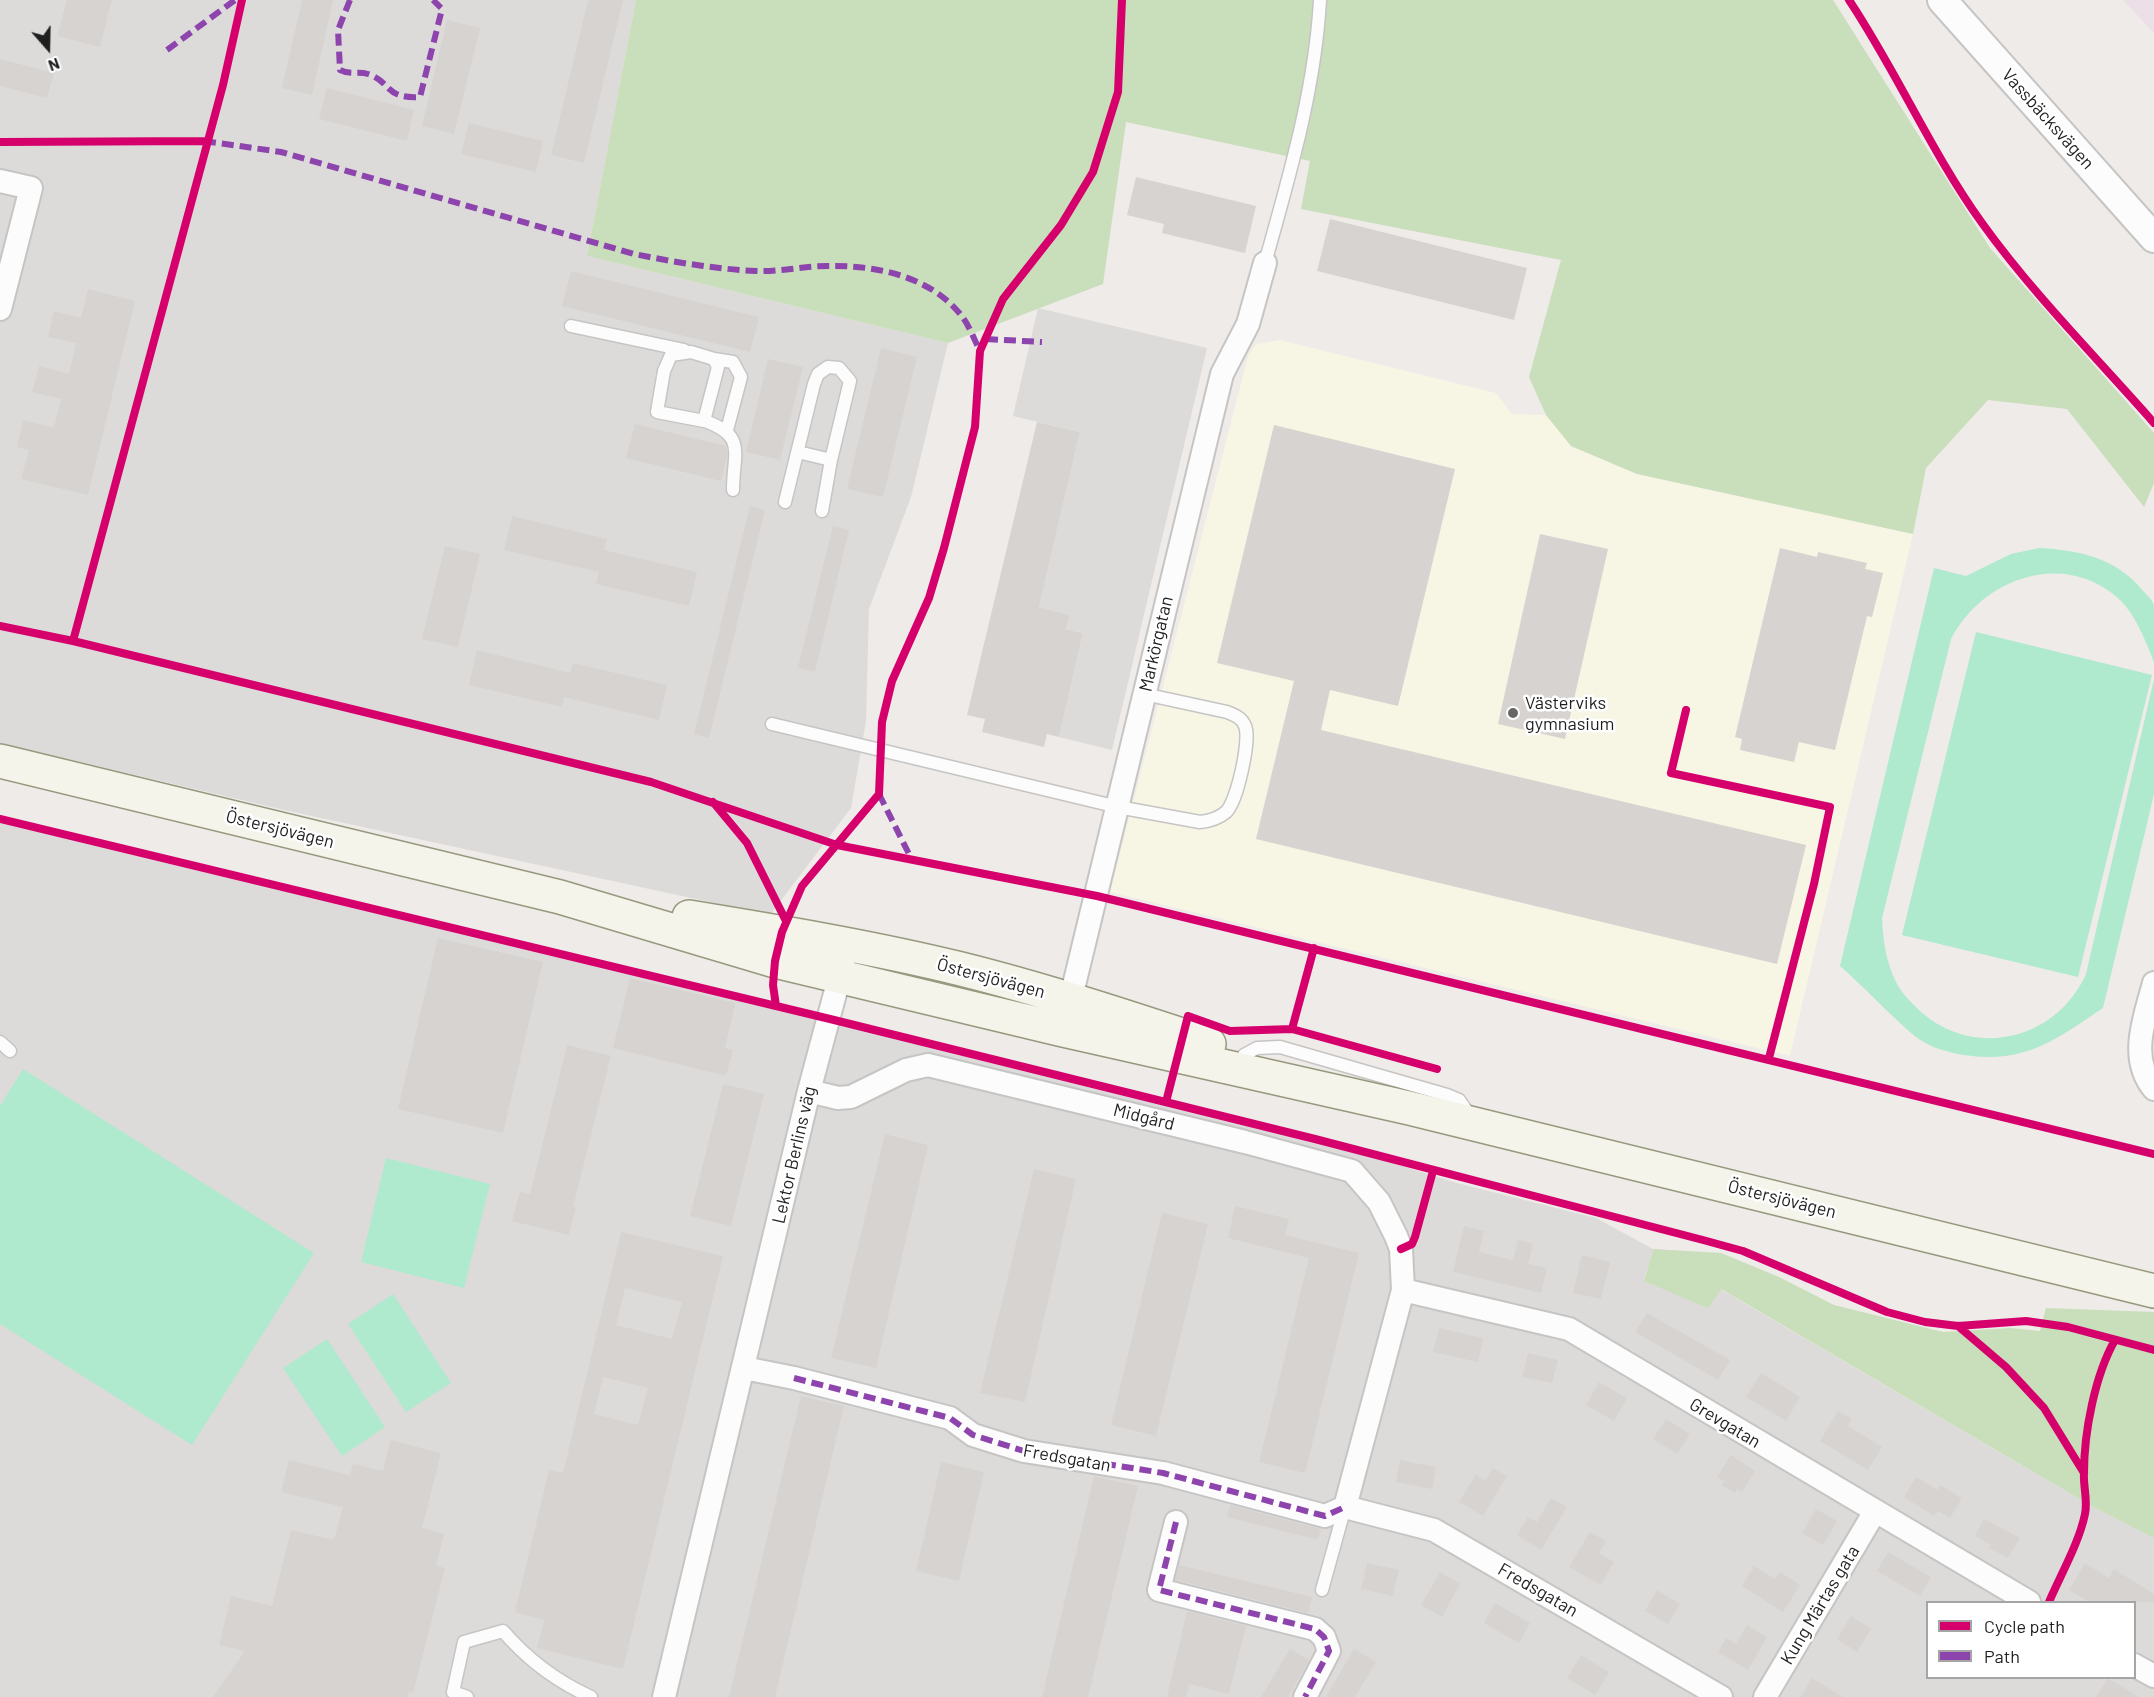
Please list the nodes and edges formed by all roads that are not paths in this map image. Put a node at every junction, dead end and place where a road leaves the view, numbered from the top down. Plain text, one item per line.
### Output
1 (1320, 0) edge
2 (1942, 0) edge
3 (0, 181) edge
4 (2154, 238) edge
5 (1265, 263) joint
6 (0, 309) edge
7 (571, 326) dead end
8 (691, 352) junction
9 (714, 359) junction
10 (704, 421) junction
11 (727, 430) junction
12 (798, 452) junction
13 (831, 459) junction
14 (733, 490) dead end
15 (785, 502) dead end
16 (822, 511) dead end
17 (1144, 694) junction
18 (772, 724) dead end
19 (0, 761) edge
20 (1118, 807) junction
21 (560, 897) junction
22 (848, 944) junction
23 (840, 975) junction
24 (2154, 983) edge
25 (1067, 1014) junction
26 (0, 1042) edge
27 (10, 1051) dead end
28 (1244, 1055) junction
29 (2154, 1089) edge
30 (809, 1091) junction
31 (1409, 1108) junction
32 (1471, 1123) junction
33 (1403, 1290) junction
34 (2154, 1291) edge
35 (744, 1368) junction
36 (1345, 1507) junction
37 (1874, 1513) junction
38 (1176, 1522) dead end
39 (1322, 1590) dead end
40 (2027, 1601) edge
41 (2136, 1666) edge
42 (2154, 1676) edge
43 (468, 1697) edge
44 (591, 1697) edge
45 (664, 1697) edge
46 (1305, 1697) edge
47 (1721, 1697) edge
48 (1765, 1697) edge

1 - 5 lane
2 - 4 street, Vassbäcksvägen
3 - 6 street
5 - 17 street, Markörgatan
7 - 8 lane
8 - 9 lane
8 - 10 lane
9 - 10 lane
9 - 11 lane
10 - 11 lane
11 - 14 lane
12 - 13 lane
12 - 13 lane
12 - 15 lane
13 - 16 lane
17 - 20 street, Markörgatan
17 - 20 lane
18 - 20 lane
19 - 21 main road, Östersjövägen
20 - 25 street, Markörgatan
21 - 22 main road, Östersjövägen
21 - 23 main road, Östersjövägen
22 - 23 street, Lektor Berlins väg
22 - 25 main road, Östersjövägen
23 - 25 main road, Östersjövägen
23 - 30 street, Lektor Berlins väg
24 - 29 street
25 - 28 main road, Östersjövägen
25 - 31 main road, Östersjövägen
26 - 27 lane
28 - 31 main road, Östersjövägen
28 - 32 lane
30 - 33 street, Midgård
30 - 35 street, Lektor Berlins väg
31 - 32 main road, Östersjövägen
32 - 34 main road, Östersjövägen
33 - 36 street
33 - 37 street, Grevgatan
35 - 36 street, Fredsgatan
35 - 45 street, Lektor Berlins väg
36 - 39 lane
36 - 47 street, Fredsgatan
37 - 40 street, Grevgatan
37 - 48 street, Kung Märtas gata
38 - 46 street
41 - 42 street
43 - 44 lane

